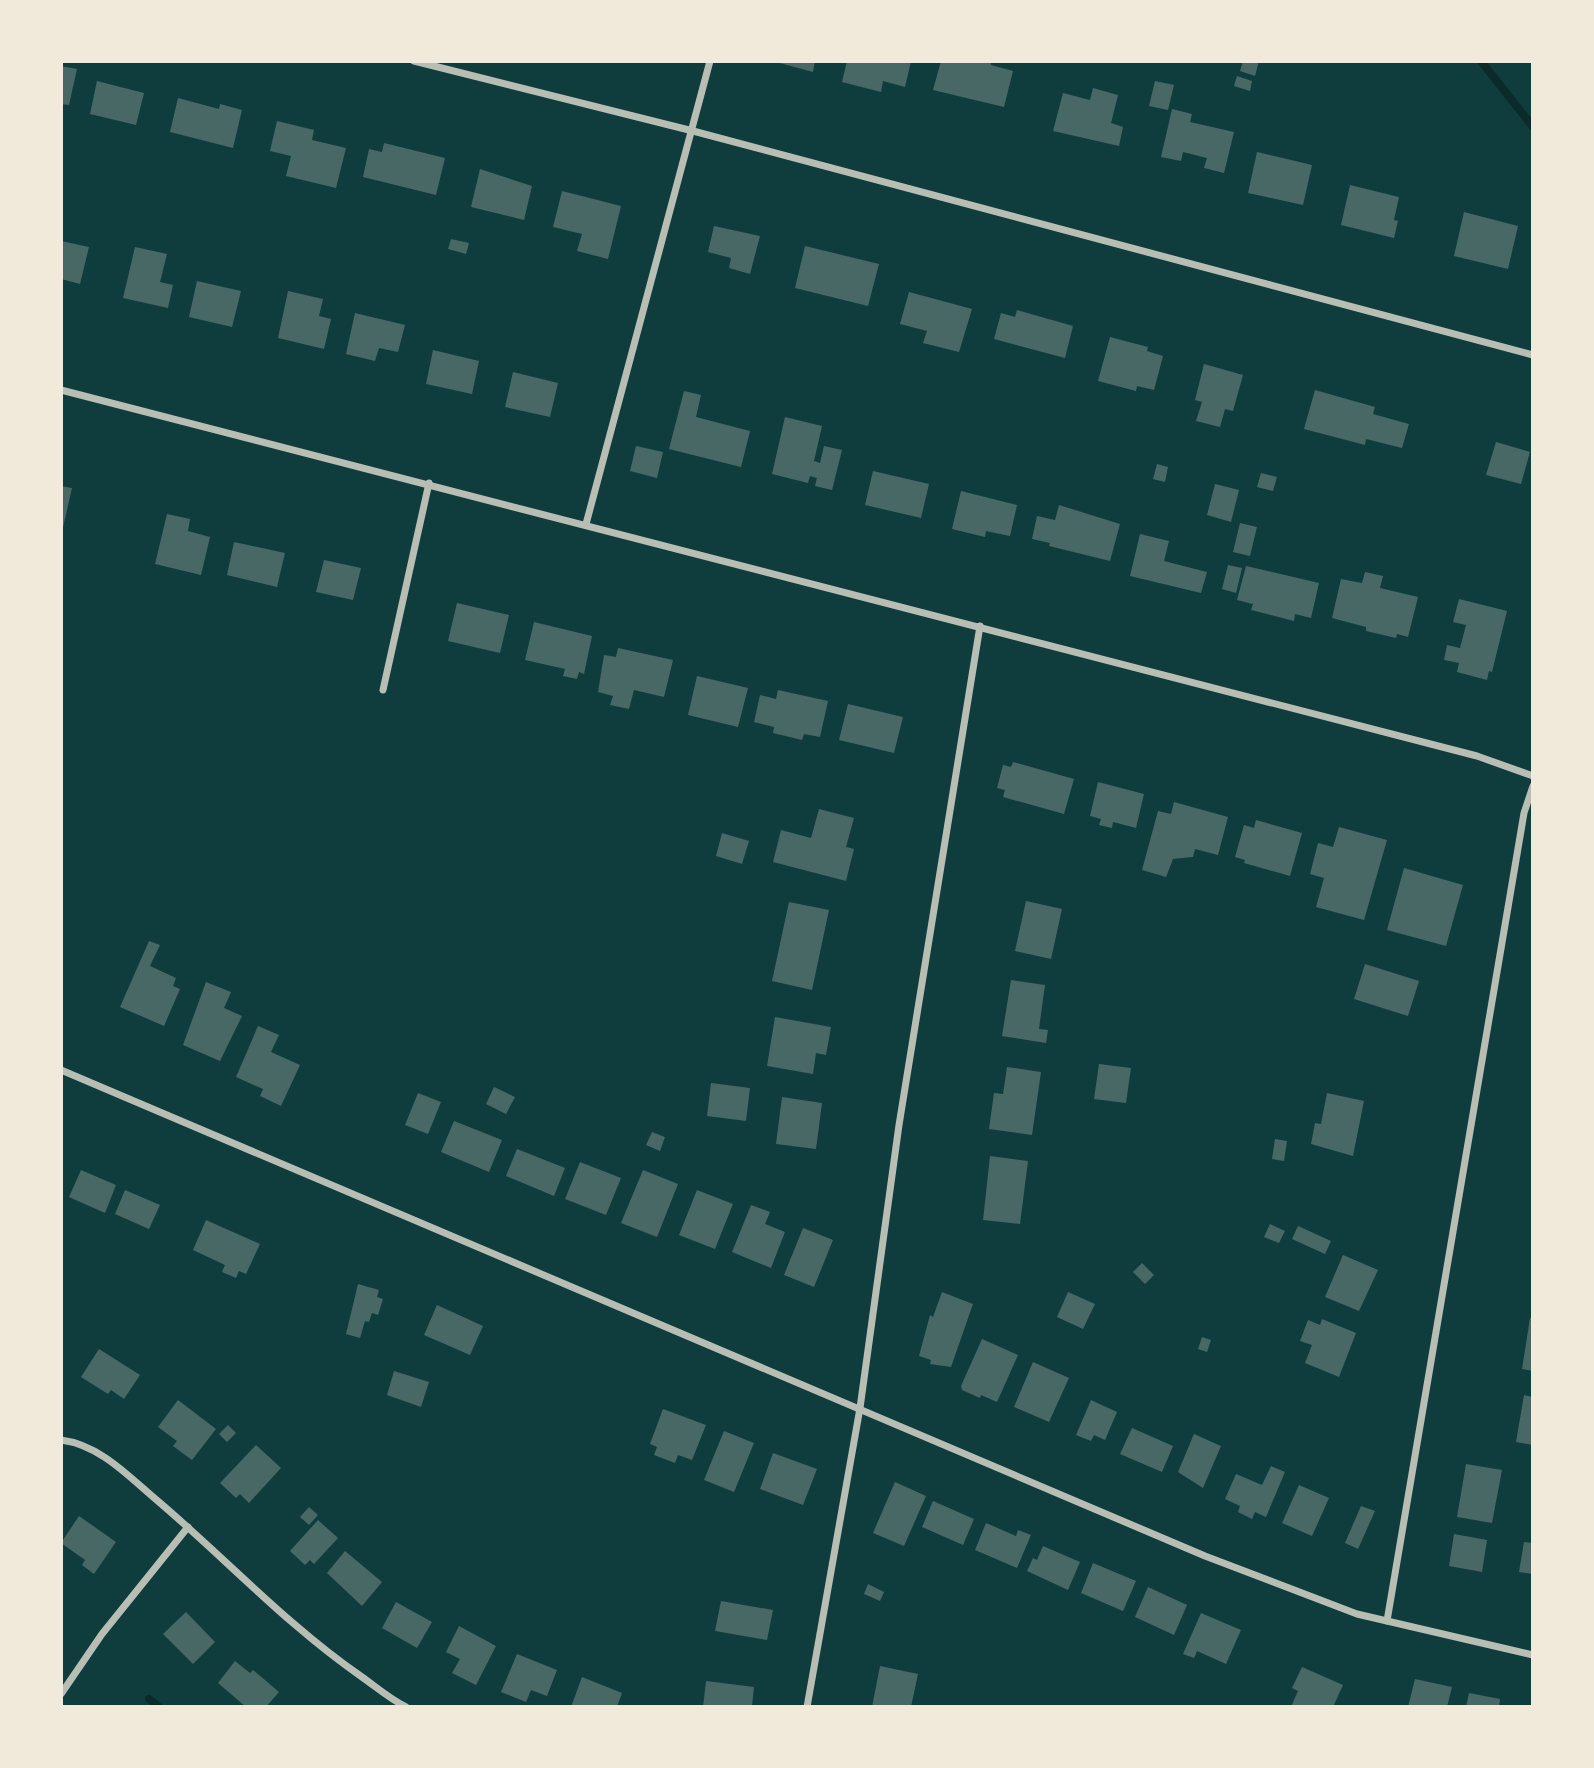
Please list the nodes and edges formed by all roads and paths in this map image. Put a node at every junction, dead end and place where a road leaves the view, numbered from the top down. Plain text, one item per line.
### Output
1 (414, 61) edge
2 (710, 61) edge
3 (693, 131) junction
4 (1533, 355) edge
5 (61, 390) edge
6 (429, 483) junction
7 (586, 524) junction
8 (980, 626) junction
9 (383, 690) dead end
10 (1533, 776) edge
11 (1533, 786) edge
12 (61, 1070) edge
13 (860, 1408) junction
14 (61, 1440) edge
15 (188, 1527) junction
16 (1387, 1621) junction
17 (1533, 1654) edge
18 (61, 1693) edge
19 (406, 1707) edge
20 (807, 1707) edge

1 - 3 street
2 - 3 street
3 - 4 street
3 - 7 street
5 - 6 street
6 - 7 street
6 - 9 street
7 - 8 street
8 - 10 street
8 - 13 street
11 - 16 street
12 - 13 street
13 - 16 street
13 - 20 street
14 - 15 street
15 - 18 street
15 - 19 street
16 - 17 street

